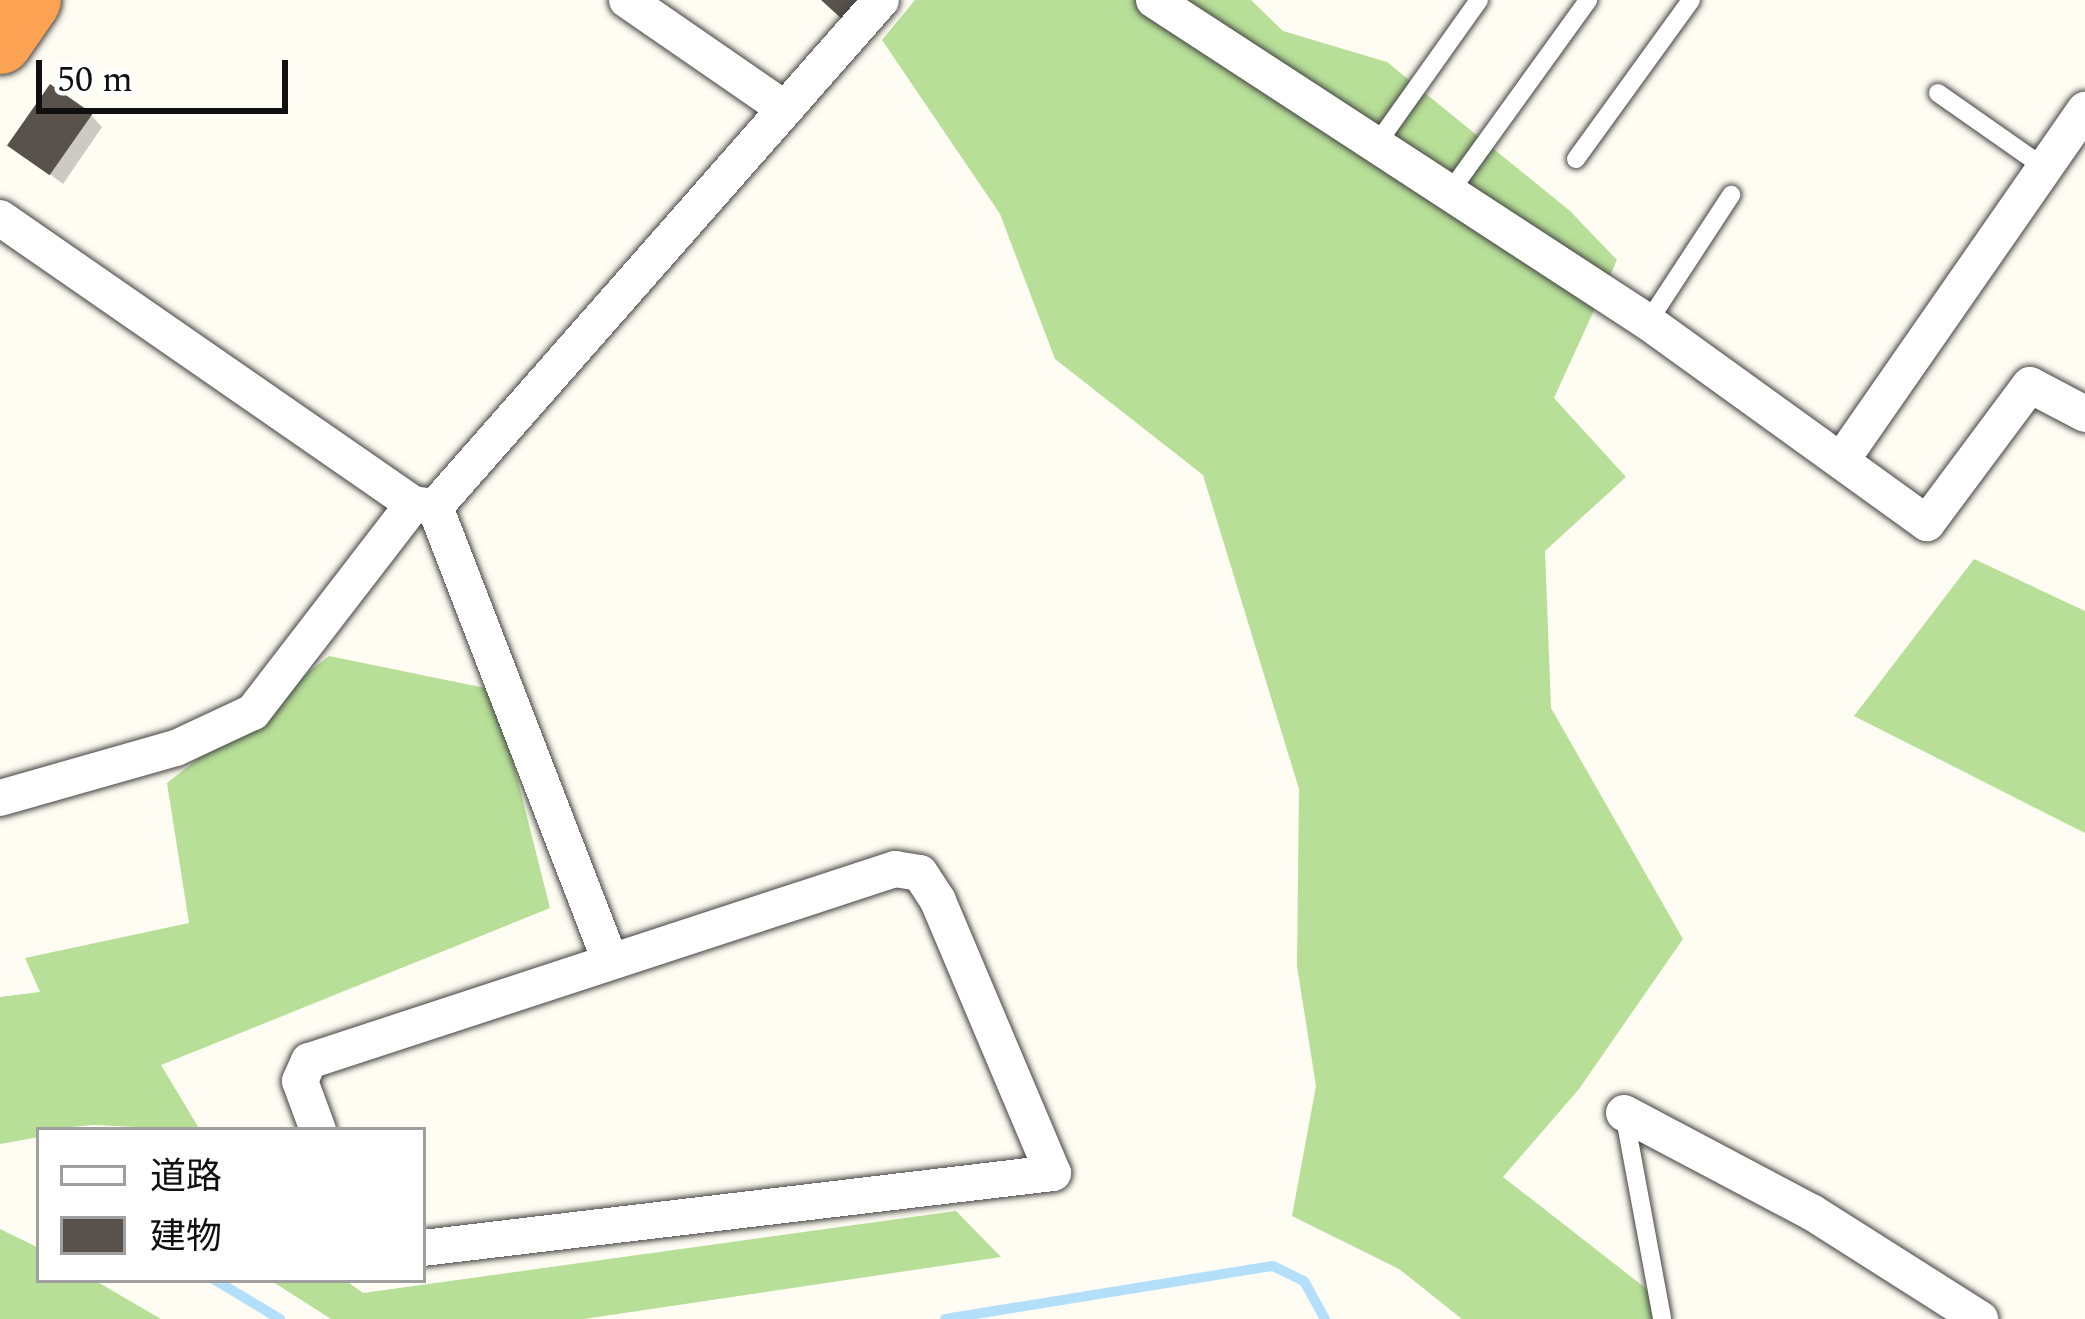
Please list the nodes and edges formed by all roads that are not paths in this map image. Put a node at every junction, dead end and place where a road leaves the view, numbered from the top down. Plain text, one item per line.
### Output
1 (29, 0) edge
2 (627, 0) edge
3 (881, 0) edge
4 (1479, 0) edge
5 (1588, 0) edge
6 (1691, 0) edge
7 (1162, 3) edge
8 (0, 41) edge
9 (1938, 94) dead end
10 (785, 109) junction
11 (2085, 110) edge
12 (1376, 146) junction
13 (1576, 159) dead end
14 (2044, 168) junction
15 (1449, 193) junction
16 (1731, 195) dead end
17 (0, 218) edge
18 (1648, 322) junction
19 (2085, 414) edge
20 (1843, 458) junction
21 (424, 506) junction
22 (0, 798) edge
23 (610, 961) junction
24 (1624, 1113) joint
25 (317, 1127) edge
26 (426, 1248) edge
27 (1661, 1319) edge
28 (1980, 1319) edge

1 - 8 highway
2 - 10 street
3 - 10 street
4 - 12 lane
5 - 15 lane
6 - 13 lane
7 - 12 street
9 - 14 lane
10 - 21 street
11 - 14 street
12 - 15 street
14 - 20 street
15 - 18 street
16 - 18 lane
17 - 21 street
18 - 20 street
19 - 20 street
21 - 22 street
21 - 23 street
23 - 25 street
23 - 26 street
24 - 27 lane
24 - 28 street

